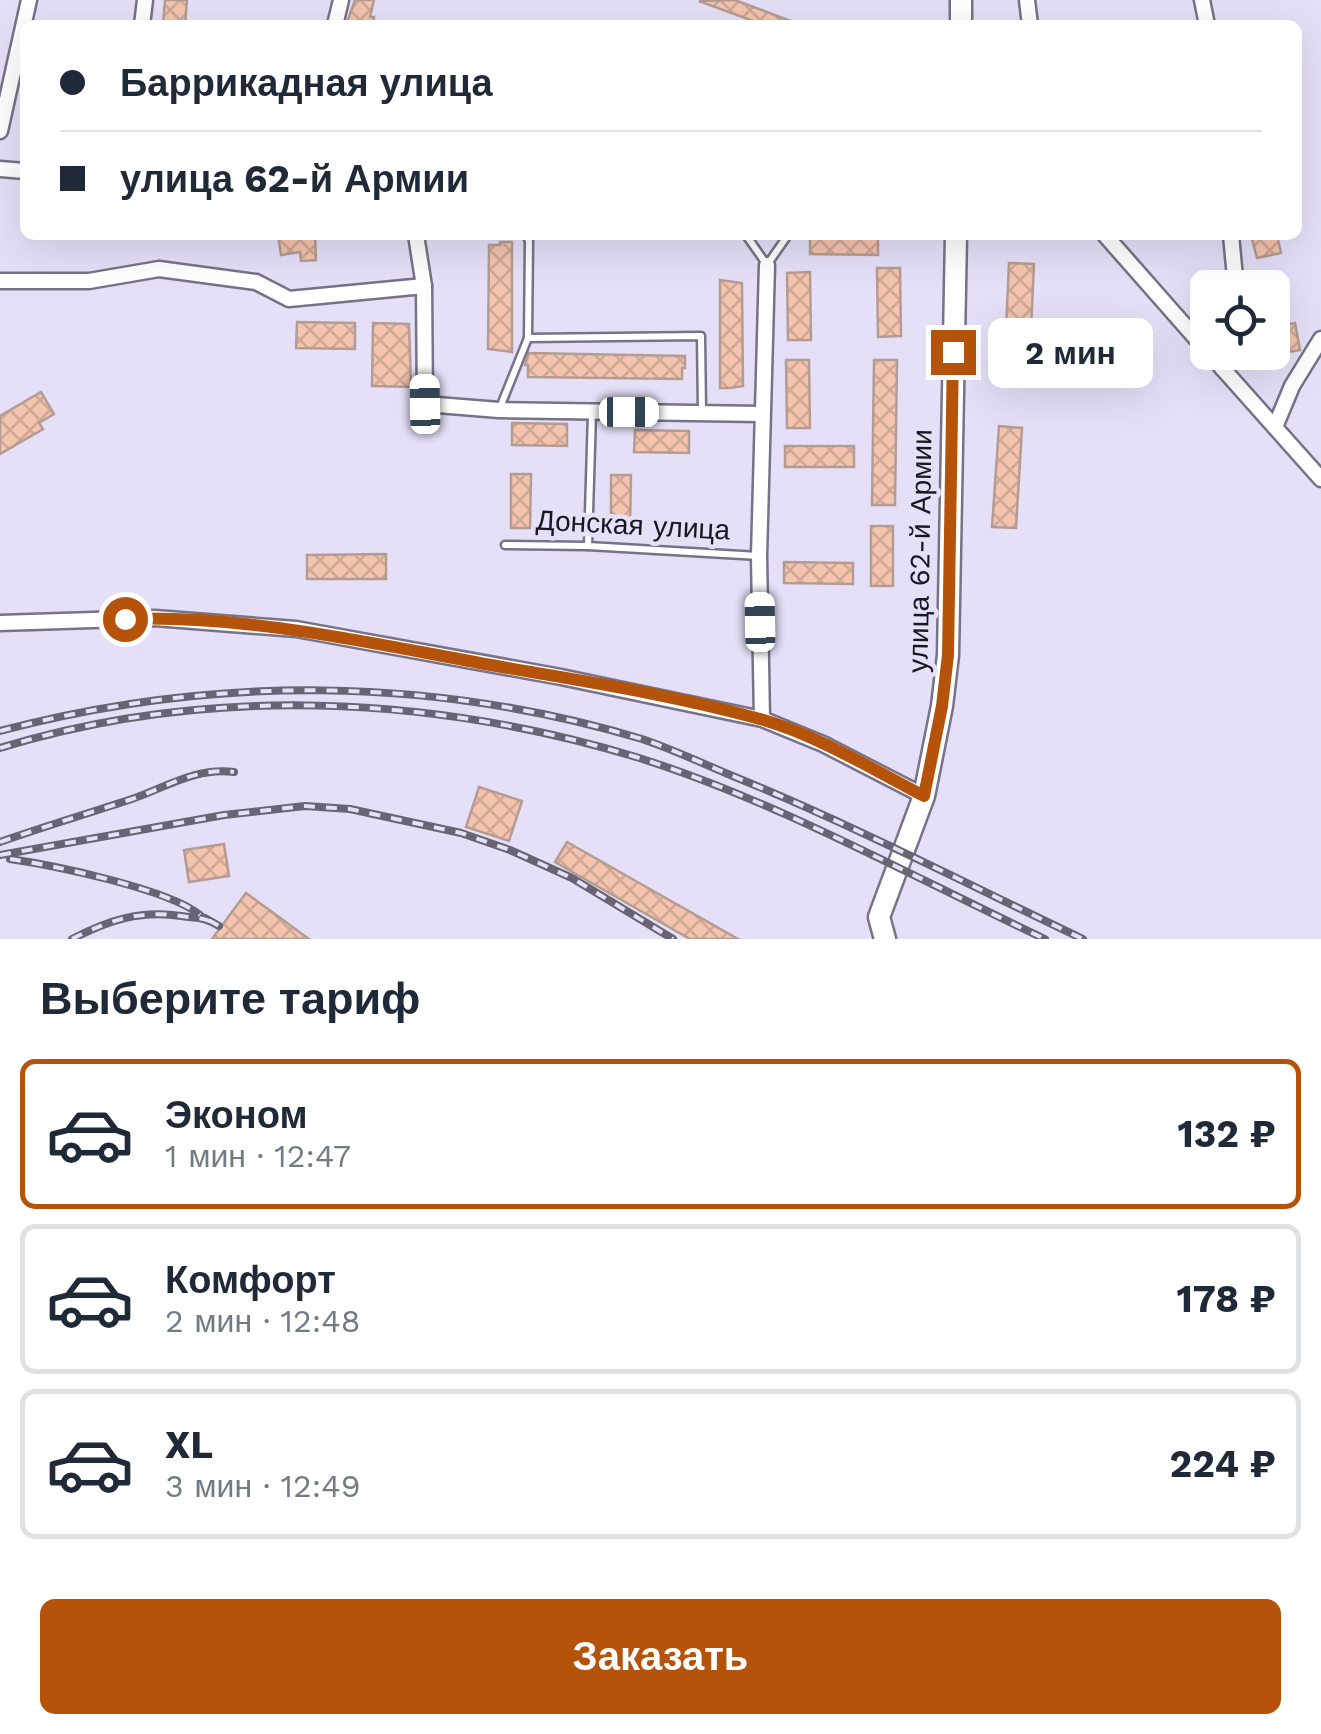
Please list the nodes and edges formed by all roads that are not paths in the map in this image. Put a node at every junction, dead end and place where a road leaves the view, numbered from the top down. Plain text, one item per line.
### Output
1 (20, 37) edge
2 (0, 131) edge
3 (417, 240) edge
4 (530, 240) edge
5 (750, 240) edge
6 (784, 240) edge
7 (956, 240) edge
8 (1108, 240) edge
9 (1231, 240) edge
10 (767, 265) junction
11 (1234, 270) edge
12 (0, 281) edge
13 (424, 286) junction
14 (1190, 332) edge
15 (528, 338) junction
16 (1321, 340) edge
17 (1222, 370) edge
18 (498, 410) junction
19 (592, 412) junction
20 (702, 412) junction
21 (762, 414) junction
22 (1275, 427) junction
23 (1321, 480) edge
24 (505, 545) dead end
25 (588, 546) junction
26 (759, 556) junction
27 (0, 622) edge
28 (762, 719) junction
29 (924, 796) junction
30 (885, 939) edge

1 - 2 street
3 - 13 street
4 - 15 lane
5 - 10 lane
6 - 10 lane
7 - 29 street, улица 62-й Армии
8 - 14 street
9 - 11 street
10 - 21 street
12 - 13 street
13 - 18 street
15 - 18 lane
15 - 20 lane
16 - 22 street
17 - 22 street
18 - 19 street
19 - 20 street
19 - 25 lane
20 - 21 street
21 - 26 street
22 - 23 street
24 - 25 lane, Донская улица
25 - 26 lane, Донская улица
26 - 28 street
27 - 28 street
28 - 29 street
29 - 30 street, улица 62-й Армии

